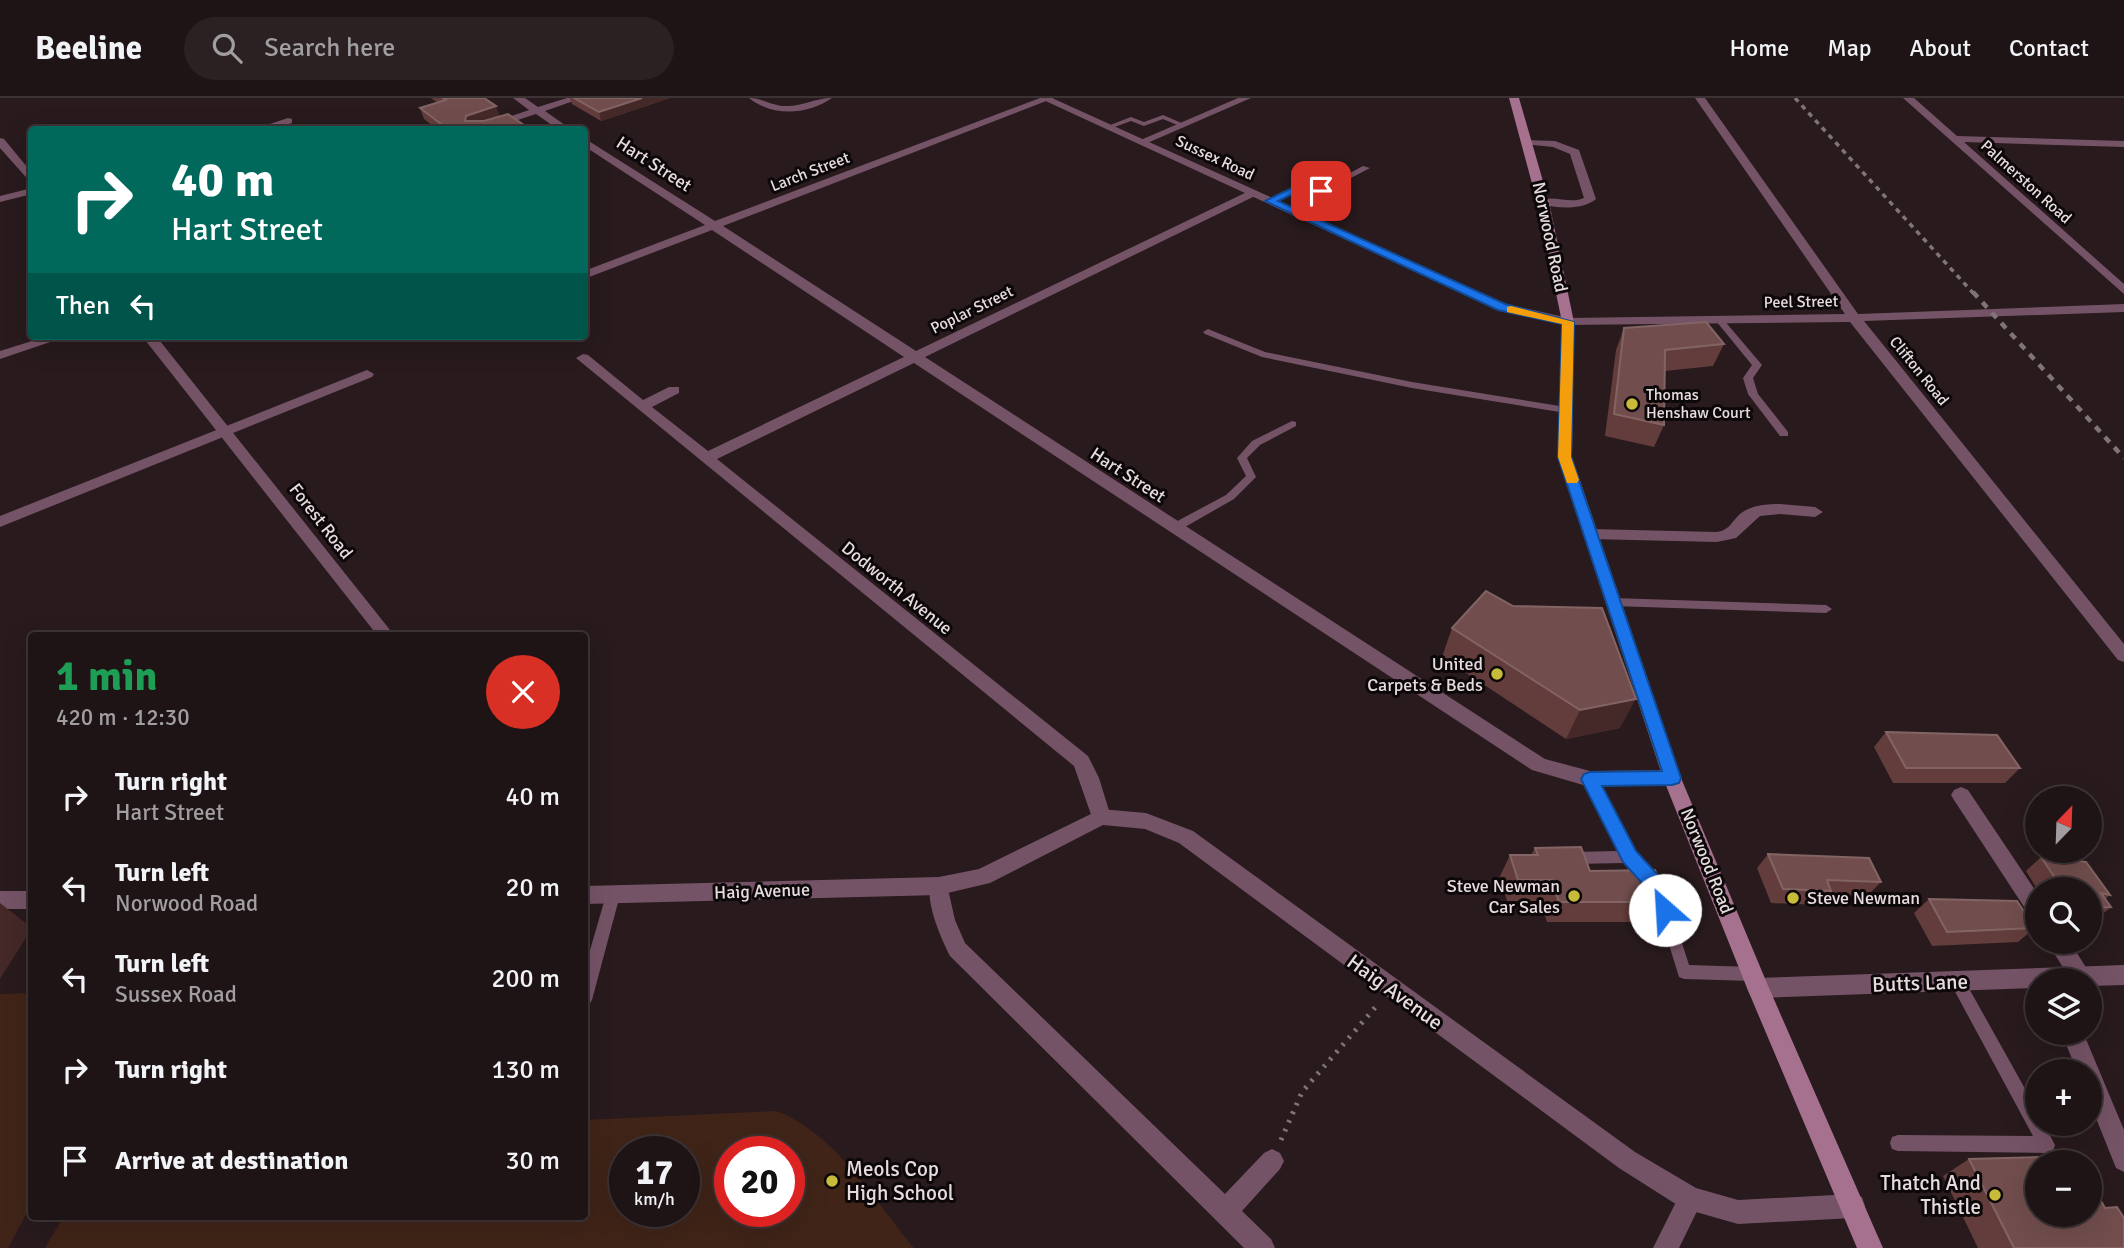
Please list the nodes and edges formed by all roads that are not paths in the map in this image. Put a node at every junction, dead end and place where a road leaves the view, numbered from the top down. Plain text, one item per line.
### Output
1 (518, 98) edge
2 (578, 98) edge
3 (754, 98) edge
4 (827, 98) edge
5 (1047, 98) edge
6 (1245, 98) edge
7 (1514, 98) edge
8 (1700, 98) edge
9 (1908, 98) edge
10 (537, 110) junction
11 (288, 121) dead end
12 (1181, 125) junction
13 (271, 126) edge
14 (488, 126) edge
15 (560, 126) edge
16 (1109, 127) junction
17 (1954, 139) junction
18 (0, 141) edge
19 (1141, 142) junction
20 (1528, 142) junction
21 (588, 144) edge
22 (2124, 144) edge
23 (1366, 168) dead end
24 (28, 176) edge
25 (1321, 191) junction
26 (28, 192) edge
27 (1253, 193) junction
28 (0, 199) edge
29 (1270, 201) junction
30 (1543, 202) junction
31 (1303, 216) junction
32 (713, 225) junction
33 (588, 273) edge
34 (2124, 290) edge
35 (2109, 309) junction
36 (2124, 309) edge
37 (1854, 318) junction
38 (1720, 321) junction
39 (2124, 321) edge
40 (1568, 322) junction
41 (1208, 332) dead end
42 (48, 340) edge
43 (152, 340) edge
44 (0, 355) edge
45 (916, 357) junction
46 (583, 358) dead end
47 (367, 374) dead end
48 (674, 390) dead end
49 (644, 405) junction
50 (1566, 410) junction
51 (1292, 424) dead end
52 (226, 430) junction
53 (1784, 434) dead end
54 (706, 458) junction
55 (1815, 512) dead end
56 (0, 522) edge
57 (1174, 528) junction
58 (1590, 534) junction
59 (1613, 602) junction
60 (1826, 609) dead end
61 (384, 632) edge
62 (2124, 656) edge
63 (1672, 778) junction
64 (1590, 779) junction
65 (1961, 795) dead end
66 (1101, 817) junction
67 (1629, 857) junction
68 (1550, 859) edge
69 (939, 886) junction
70 (2025, 892) edge
71 (588, 895) edge
72 (613, 895) junction
73 (0, 900) edge
74 (28, 900) edge
75 (2124, 975) edge
76 (2102, 976) edge
77 (2025, 980) edge
78 (1755, 981) junction
79 (1957, 981) junction
80 (588, 986) edge
81 (2102, 1105) edge
82 (1898, 1143) dead end
83 (2124, 1160) edge
84 (1272, 1161) road end
85 (1691, 1199) junction
86 (1853, 1206) junction
87 (1225, 1212) junction
88 (1262, 1248) edge
89 (1666, 1248) edge
90 (1870, 1248) edge

1 - 10 street
2 - 10 street
3 - 4 street
5 - 16 street, Sussex Road
5 - 32 street, Larch Street
6 - 12 street
7 - 20 main road, Norwood Road
8 - 37 street, Clifton Road
9 - 17 street, Palmerston Road
10 - 14 street
10 - 15 street
11 - 13 street
12 - 16 lane
12 - 19 street
16 - 19 street, Sussex Road
17 - 22 street
17 - 34 street, Palmerston Road
18 - 24 street
19 - 27 street, Sussex Road
20 - 30 main road, Norwood Road
20 - 30 street
21 - 32 street, Hart Street
23 - 25 lane
25 - 29 lane
25 - 31 lane
26 - 28 street
27 - 29 street, Sussex Road
27 - 45 street, Poplar Street
29 - 31 street, Sussex Road
30 - 40 main road, Norwood Road
31 - 40 street, Sussex Road
32 - 33 street, Larch Street
32 - 45 street, Hart Street
35 - 36 street, Peel Street
35 - 37 street, Peel Street
35 - 39 street
37 - 38 street, Peel Street
37 - 62 street, Clifton Road
38 - 40 street, Peel Street
38 - 53 lane
40 - 50 main road, Norwood Road
41 - 50 lane
42 - 44 street
43 - 52 street, Forest Road
45 - 54 street, Poplar Street
45 - 57 street, Hart Street
46 - 49 street, Dodworth Avenue
47 - 52 street
48 - 49 street
49 - 54 street, Dodworth Avenue
50 - 58 main road, Norwood Road
51 - 57 lane
52 - 56 street
52 - 61 street, Forest Road
54 - 66 street, Dodworth Avenue
55 - 58 street
57 - 64 street, Hart Street
58 - 59 main road, Norwood Road
59 - 60 lane
59 - 63 main road, Norwood Road
63 - 64 street, Hart Street
63 - 78 main road, Norwood Road
64 - 67 lane
65 - 70 street
66 - 69 street, Haig Avenue
66 - 85 street, Haig Avenue
67 - 68 lane
67 - 78 lane
69 - 72 street, Haig Avenue
69 - 87 street
71 - 72 street, Haig Avenue
72 - 80 lane
73 - 74 street
75 - 76 street, Butts Lane
77 - 79 street, Butts Lane
78 - 79 street, Butts Lane
78 - 86 main road, Norwood Road
79 - 82 lane
81 - 83 street
84 - 87 street
85 - 86 street, Haig Avenue
85 - 89 street
86 - 90 main road, Norwood Road
87 - 88 street

